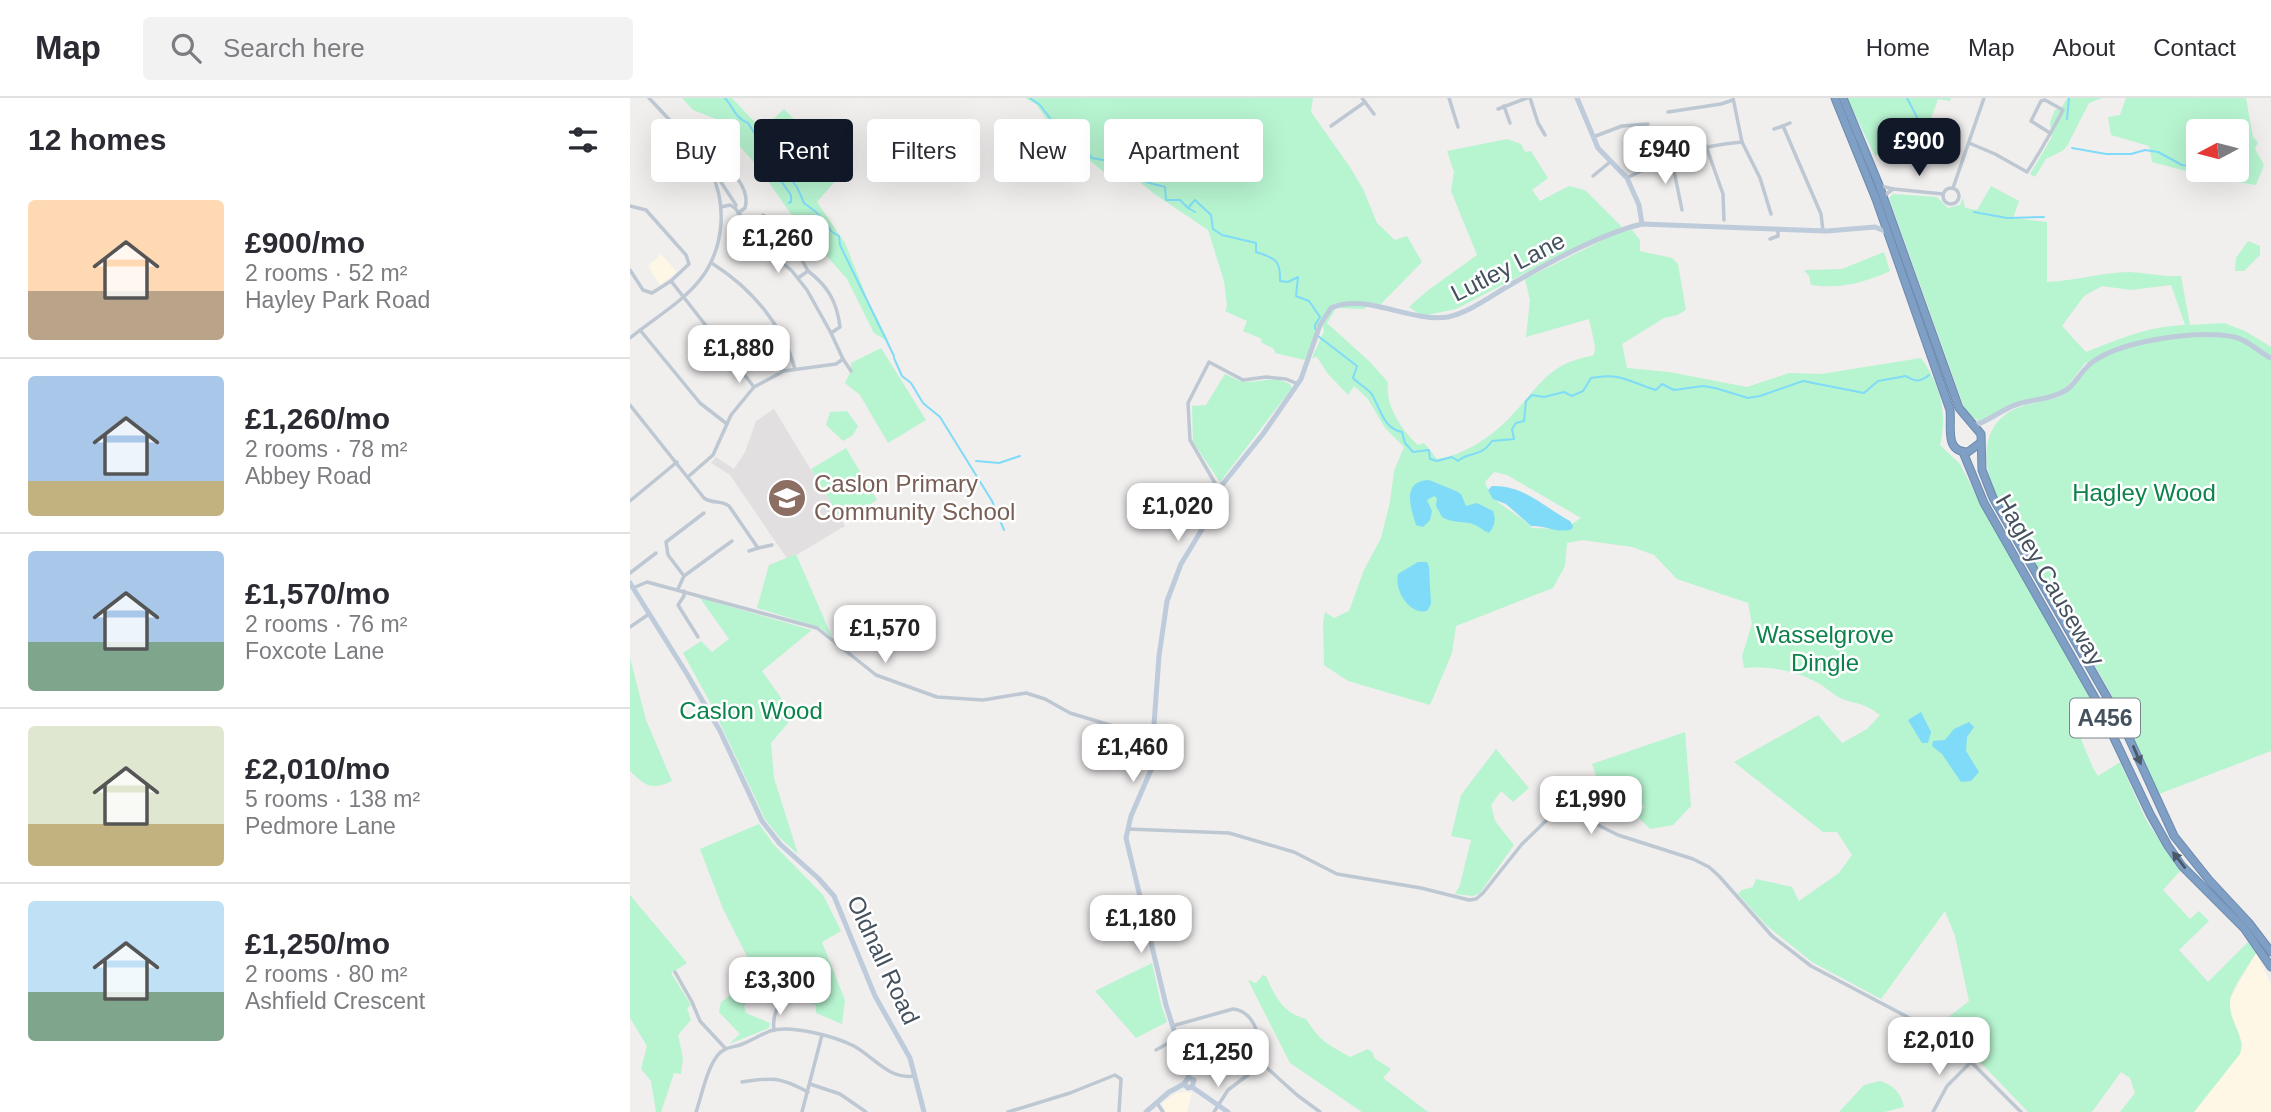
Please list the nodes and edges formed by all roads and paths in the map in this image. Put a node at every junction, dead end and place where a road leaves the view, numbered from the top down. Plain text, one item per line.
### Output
1 (649, 98) edge
2 (1449, 98) edge
3 (1529, 98) edge
4 (1577, 98) edge
5 (1835, 98) edge
6 (1843, 98) edge
7 (1984, 98) edge
8 (1519, 99) edge
9 (1733, 99) edge
10 (1364, 100) edge
11 (1504, 106) junction
12 (1498, 109) dead end
13 (1374, 114) dead end
14 (1333, 115) dead end
15 (1639, 117) dead end
16 (668, 119) edge
17 (1674, 119) dead end
18 (1337, 122) junction
19 (1510, 123) dead end
20 (1790, 123) dead end
21 (1640, 124) junction
22 (1648, 124) dead end
23 (1331, 126) dead end
24 (1783, 126) junction
25 (1458, 127) dead end
26 (1774, 129) dead end
27 (2050, 133) junction
28 (1545, 135) dead end
29 (1593, 137) junction
30 (1742, 142) junction
31 (1969, 143) junction
32 (1706, 146) junction
33 (1671, 156) junction
34 (669, 158) joint
35 (1611, 161) junction
36 (1597, 176) dead end
37 (1627, 178) junction
38 (715, 182) edge
39 (721, 182) edge
40 (738, 182) edge
41 (1879, 185) junction
42 (1953, 188) junction
43 (1893, 189) junction
44 (1943, 194) junction
45 (1883, 198) junction
46 (1688, 201) dead end
47 (1681, 203) junction
48 (630, 206) edge
49 (721, 206) junction
50 (735, 208) junction
51 (1682, 210) dead end
52 (738, 213) junction
53 (1771, 214) dead end
54 (1881, 214) junction
55 (764, 215) dead end
56 (1724, 220) dead end
57 (1642, 224) junction
58 (1875, 227) junction
59 (1779, 228) junction
60 (1823, 231) junction
61 (1887, 232) junction
62 (1770, 239) dead end
63 (713, 264) junction
64 (630, 270) edge
65 (808, 271) junction
66 (798, 278) junction
67 (671, 281) junction
68 (684, 297) junction
69 (706, 325) junction
70 (640, 330) junction
71 (831, 333) junction
72 (630, 338) edge
73 (2271, 358) edge
74 (843, 359) junction
75 (734, 361) junction
76 (795, 369) junction
77 (851, 371) dead end
78 (1298, 384) junction
79 (754, 387) junction
80 (630, 405) edge
81 (1989, 421) junction
82 (727, 424) junction
83 (1973, 424) junction
84 (1951, 431) junction
85 (1980, 438) junction
86 (1963, 453) junction
87 (677, 461) junction
88 (688, 476) junction
89 (1219, 490) junction
90 (630, 501) edge
91 (705, 513) dead end
92 (690, 516) dead end
93 (693, 521) junction
94 (732, 541) dead end
95 (772, 545) dead end
96 (758, 548) junction
97 (749, 551) dead end
98 (656, 553) dead end
99 (630, 573) edge
100 (684, 576) junction
101 (632, 586) edge
102 (681, 590) junction
103 (649, 614) junction
104 (630, 627) edge
105 (698, 637) dead end
106 (1153, 738) junction
107 (1128, 829) junction
108 (2271, 952) edge
109 (2271, 967) edge
110 (675, 972) dead end
111 (782, 997) dead end
112 (1172, 1027) junction
113 (774, 1030) junction
114 (822, 1035) junction
115 (1177, 1038) junction
116 (725, 1048) junction
117 (1162, 1054) dead end
118 (1265, 1062) junction
119 (1971, 1062) junction
120 (915, 1076) junction
121 (1189, 1078) junction
122 (746, 1084) dead end
123 (810, 1084) junction
124 (1184, 1084) junction
125 (1192, 1087) junction
126 (808, 1092) junction
127 (1157, 1102) junction
128 (1218, 1106) junction
129 (696, 1112) edge
130 (802, 1112) edge
131 (866, 1112) edge
132 (924, 1112) edge
133 (1008, 1112) edge
134 (1119, 1112) edge
135 (1146, 1112) edge
136 (1163, 1112) edge
137 (1214, 1112) edge
138 (1228, 1112) edge
139 (1320, 1112) edge
140 (1933, 1112) edge
141 (2021, 1112) edge

1 - 16 street
2 - 25 street
3 - 8 street
3 - 28 street
4 - 29 street
5 - 54 highway
6 - 41 highway
7 - 31 street
8 - 11 street
9 - 17 street
9 - 30 street
10 - 13 street
10 - 18 street
11 - 12 street
11 - 19 street
14 - 18 street
15 - 21 street
18 - 23 street
20 - 24 street
21 - 22 street
21 - 29 street
24 - 26 street
24 - 60 street
27 - 27 street
27 - 31 street
29 - 35 street
30 - 32 street
30 - 53 street
31 - 42 street
32 - 33 street
32 - 56 street
33 - 37 street
33 - 47 street
34 - 34 street
35 - 36 street
35 - 37 street
37 - 57 street
38 - 49 street
39 - 50 street
40 - 52 street
41 - 43 street
41 - 45 highway
42 - 44 street
42 - 44 street
43 - 44 street
43 - 45 street
45 - 83 highway
46 - 47 street
47 - 51 street
48 - 67 street
49 - 50 street
49 - 63 street
50 - 52 street
52 - 66 street
54 - 58 street
54 - 61 highway
55 - 65 street
57 - 59 street, Lutley Lane
57 - 78 street, Lutley Lane
58 - 60 street, Lutley Lane
58 - 61 street, Lutley Lane
59 - 60 street, Lutley Lane
59 - 62 street
61 - 84 highway
63 - 68 street
63 - 76 street
64 - 67 street
65 - 66 street
65 - 71 street
66 - 71 street
67 - 68 street
68 - 69 street
68 - 70 street
69 - 75 street
69 - 75 street
70 - 72 street
70 - 82 street
71 - 74 street
73 - 81 street
74 - 76 street
74 - 77 street
75 - 79 street
76 - 79 street
78 - 89 street
78 - 89 street
79 - 82 street
80 - 87 street
81 - 83 street
81 - 85 street
82 - 88 street
83 - 84 highway
83 - 85 highway
84 - 86 highway
85 - 86 highway
85 -> 108 highway, Hagley Causeway / A456
109 -> 86 highway, Hagley Causeway / A456
87 - 88 street
87 - 90 street
88 - 96 street
89 - 106 street
91 - 93 street
92 - 93 street
93 - 100 street
94 - 100 street
95 - 96 street
96 - 97 street
98 - 99 street
100 - 102 street
101 - 102 street
101 - 103 street, Oldnall Road
102 - 105 street
102 - 106 street
103 - 104 street
103 - 120 street, Oldnall Road
106 - 107 street
107 - 112 street
107 - 119 street
110 - 116 street
111 - 113 street
112 - 115 street
112 - 118 street
113 - 114 street
113 - 116 street
114 - 120 street
114 - 123 street
115 - 117 street
115 - 121 street
116 - 129 street
118 - 128 street
118 - 139 street
119 - 140 street
119 - 141 street
120 - 132 street, Oldnall Road
121 - 124 street
121 - 125 street
122 - 126 street
123 - 126 street
123 - 131 street
124 - 125 street
124 - 127 street
125 - 128 street
126 - 130 street
127 - 135 street
127 - 136 street
128 - 137 street
128 - 138 street
133 - 134 street

